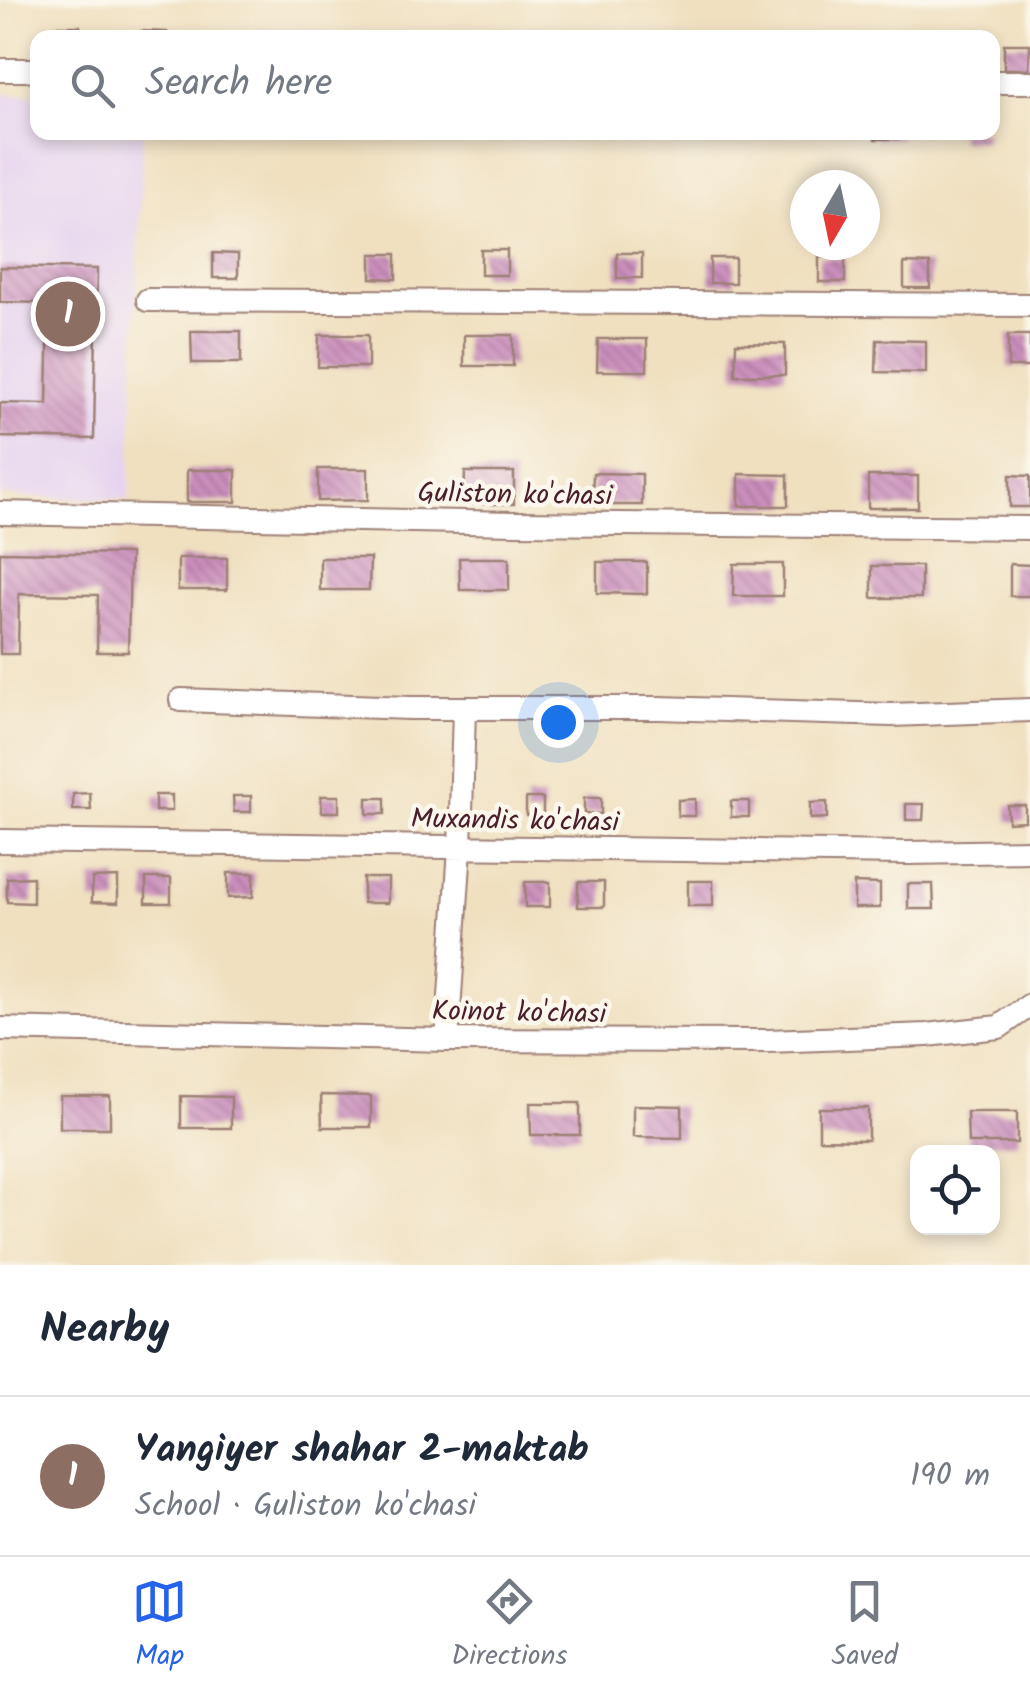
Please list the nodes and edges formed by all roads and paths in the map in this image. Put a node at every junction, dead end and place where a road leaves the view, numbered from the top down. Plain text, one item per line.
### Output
1 (0, 70) edge
2 (30, 70) edge
3 (1000, 82) edge
4 (1030, 82) edge
5 (148, 300) dead end
6 (1030, 305) edge
7 (0, 513) edge
8 (1030, 528) edge
9 (181, 700) dead end
10 (464, 708) junction
11 (1030, 710) edge
12 (0, 841) edge
13 (460, 848) junction
14 (1030, 850) edge
15 (1030, 1005) edge
16 (0, 1030) edge
17 (447, 1040) junction

1 - 2 street
3 - 4 street
5 - 6 street
7 - 8 street, Guliston ko'chasi
9 - 10 street
10 - 11 street
10 - 13 street
12 - 13 street, Muxandis ko'chasi
13 - 14 street, Muxandis ko'chasi
13 - 17 street
15 - 17 street, Koinot ko'chasi
16 - 17 street, Koinot ko'chasi

